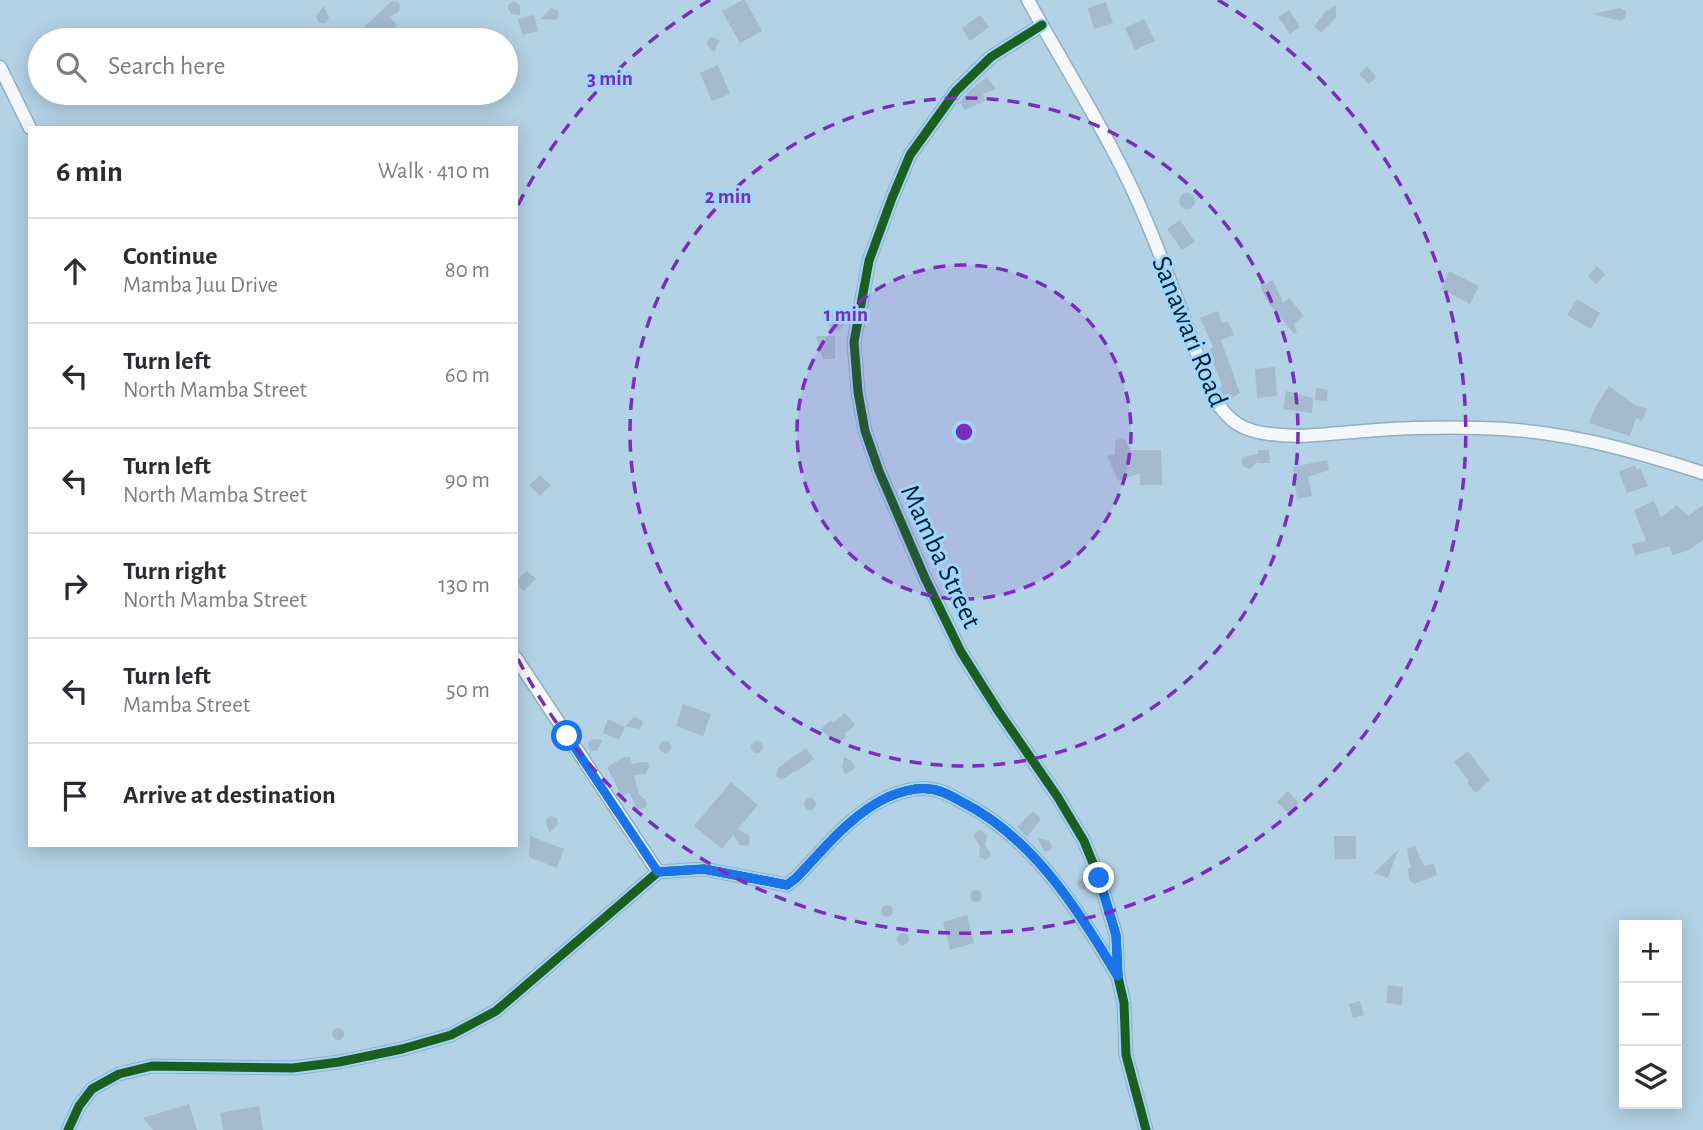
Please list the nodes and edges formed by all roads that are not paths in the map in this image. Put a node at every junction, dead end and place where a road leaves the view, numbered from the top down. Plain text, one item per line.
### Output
1 (1028, 0) edge
2 (1042, 25) junction
3 (0, 67) edge
4 (29, 126) edge
5 (1703, 473) edge
6 (518, 661) edge
7 (658, 872) junction
8 (1118, 976) junction
9 (68, 1130) edge
10 (1146, 1130) edge

1 - 2 street, Sanawari Road
2 - 5 street, Sanawari Road
2 - 8 street, Mamba Street
3 - 4 street
6 - 7 street
7 - 8 street
7 - 9 street
8 - 10 street, Mamba Street

